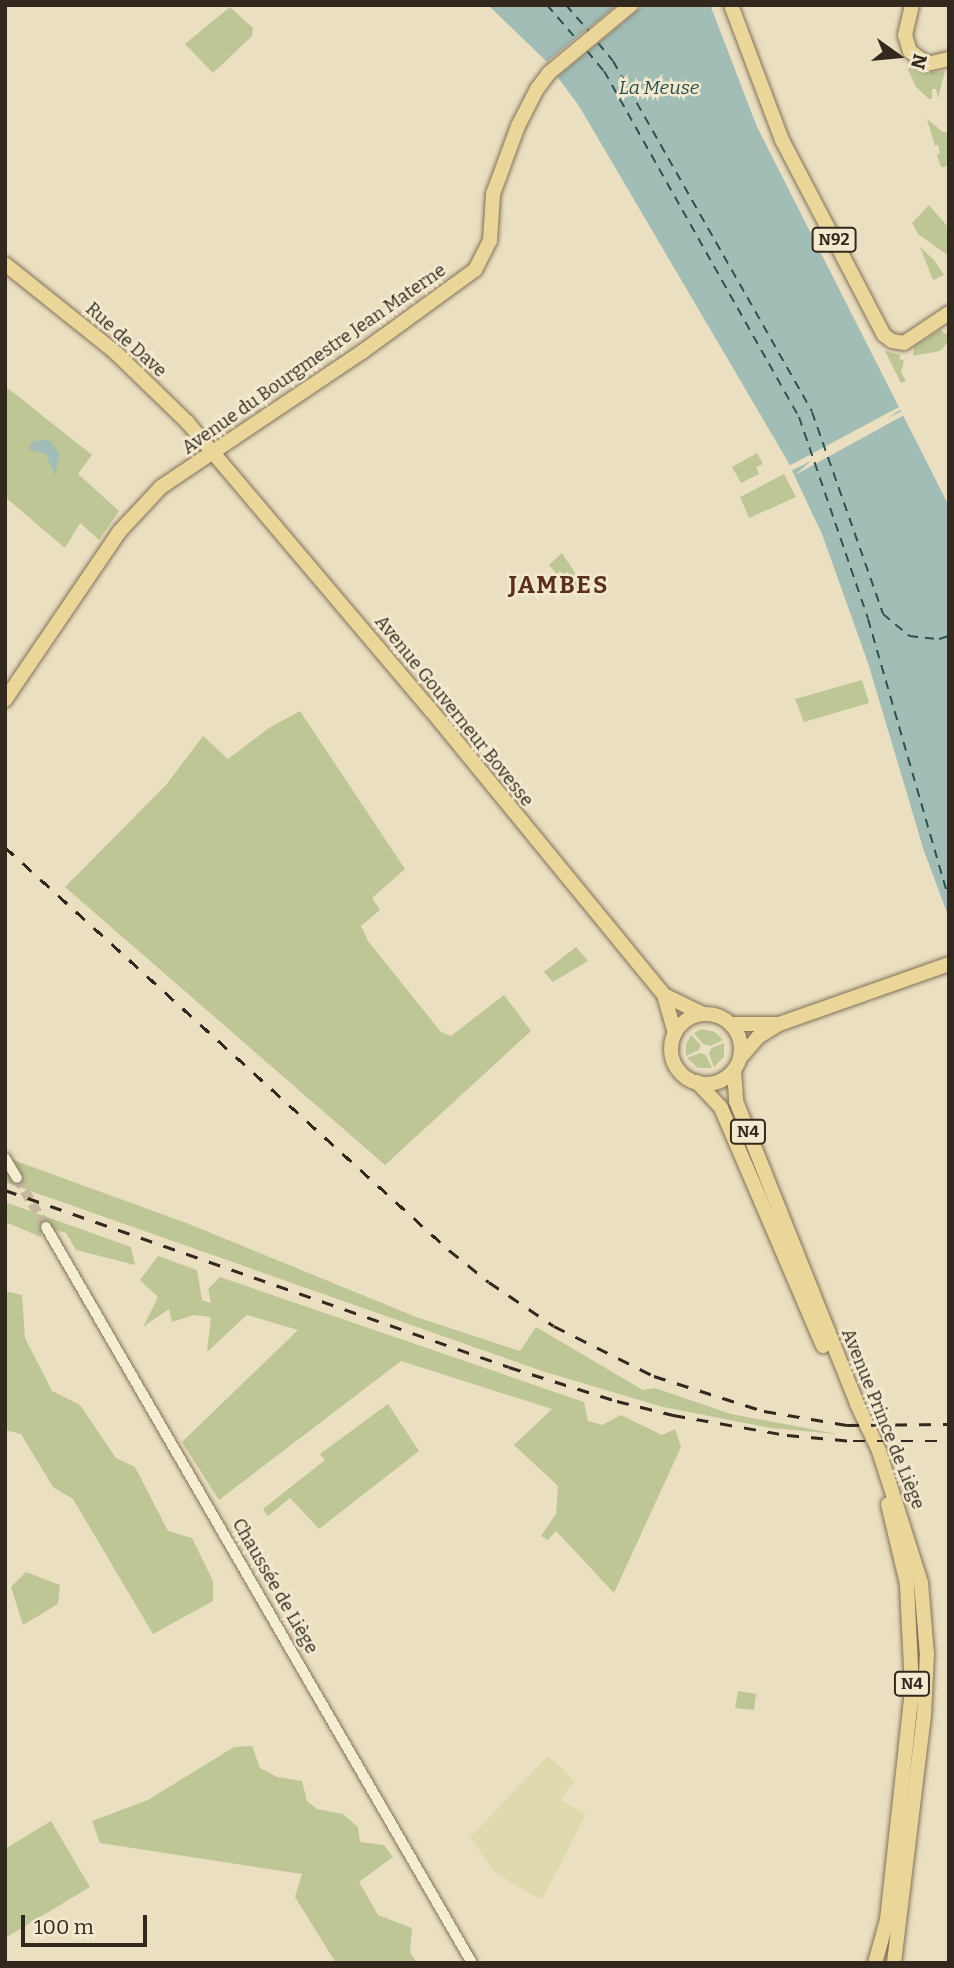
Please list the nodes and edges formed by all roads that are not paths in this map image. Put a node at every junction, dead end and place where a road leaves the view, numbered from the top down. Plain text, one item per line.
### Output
1 (631, 5) edge
2 (731, 5) edge
3 (912, 5) edge
4 (949, 59) edge
5 (5, 264) edge
6 (949, 302) edge
7 (945, 315) edge
8 (214, 453) junction
9 (5, 700) edge
10 (949, 964) edge
11 (664, 995) junction
12 (703, 1014) junction
13 (730, 1024) junction
14 (779, 1024) junction
15 (675, 1033) junction
16 (737, 1064) junction
17 (697, 1082) junction
18 (5, 1158) edge
19 (17, 1178) tunnel mouth
20 (46, 1227) tunnel mouth
21 (919, 1640) junction
22 (887, 1920) junction
23 (472, 1963) edge
24 (867, 1963) edge
25 (875, 1963) edge
26 (894, 1963) edge

1 - 8 main road, Avenue du Bourgmestre Jean Materne
2 - 7 main road, N92
3 - 4 main road
5 - 8 main road, Rue de Dave
6 - 7 main road, N92
8 - 9 main road, Avenue du Bourgmestre Jean Materne
8 - 11 main road, Avenue Gouverneur Bovesse
10 - 14 main road
11 - 12 main road, Avenue Gouverneur Bovesse
11 - 15 main road, Avenue Gouverneur Bovesse
12 - 13 main road
12 - 15 main road
13 - 14 main road
13 - 16 main road
14 - 16 main road
15 - 17 main road
16 - 17 main road
16 - 21 main road, Avenue Prince de Liège / N4
17 - 21 main road, Avenue Prince de Liège / N4
18 - 19 street
20 - 23 street, Chaussée de Liège
21 - 22 main road, Avenue Prince de Liège / N4
21 - 26 main road, Avenue Prince de Liège / N4
22 - 24 main road, N4
22 - 25 main road, Avenue Prince de Liège

